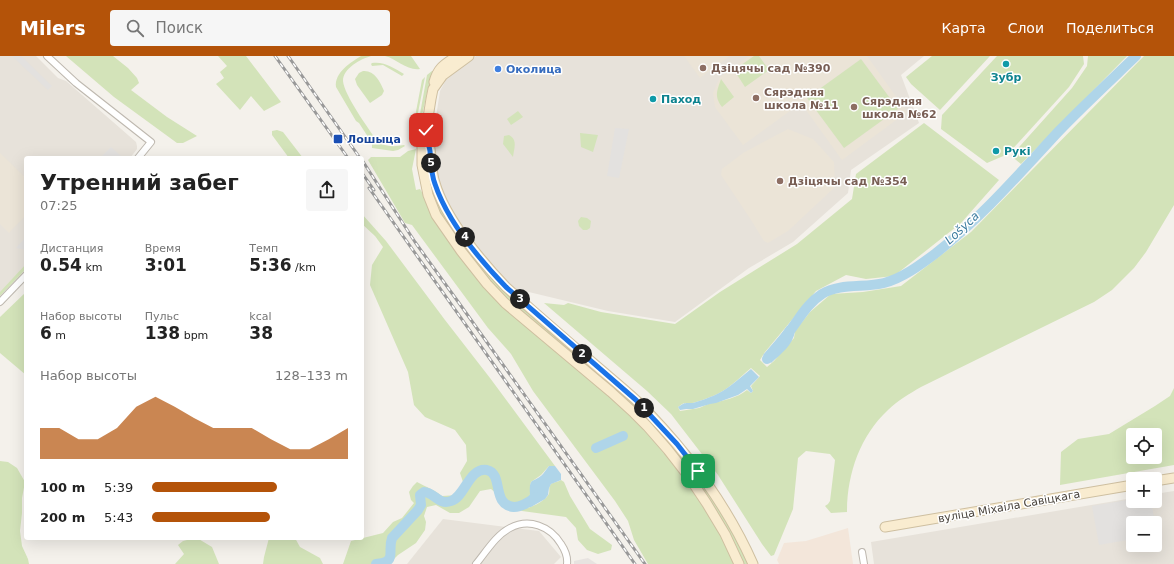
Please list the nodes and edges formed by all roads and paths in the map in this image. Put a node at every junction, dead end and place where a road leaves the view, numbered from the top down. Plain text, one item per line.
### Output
1 (47, 56) edge
2 (457, 56) edge
3 (469, 56) edge
4 (433, 89) junction
5 (425, 133) junction
6 (140, 156) edge
7 (24, 277) edge
8 (0, 302) edge
9 (1174, 478) edge
10 (1162, 480) edge
11 (1126, 486) edge
12 (885, 527) dead end
13 (862, 552) dead end
14 (476, 564) edge
15 (567, 564) edge
16 (739, 564) edge
17 (753, 564) edge
18 (864, 564) edge

1 - 6 street
2 - 4 main road
3 - 4 main road
4 - 5 main road
5 - 16 main road
5 - 17 main road
7 - 8 street
9 - 10 main road
11 - 12 main road, вуліца Міхаіла Савіцкага
13 - 18 street
14 - 15 street

